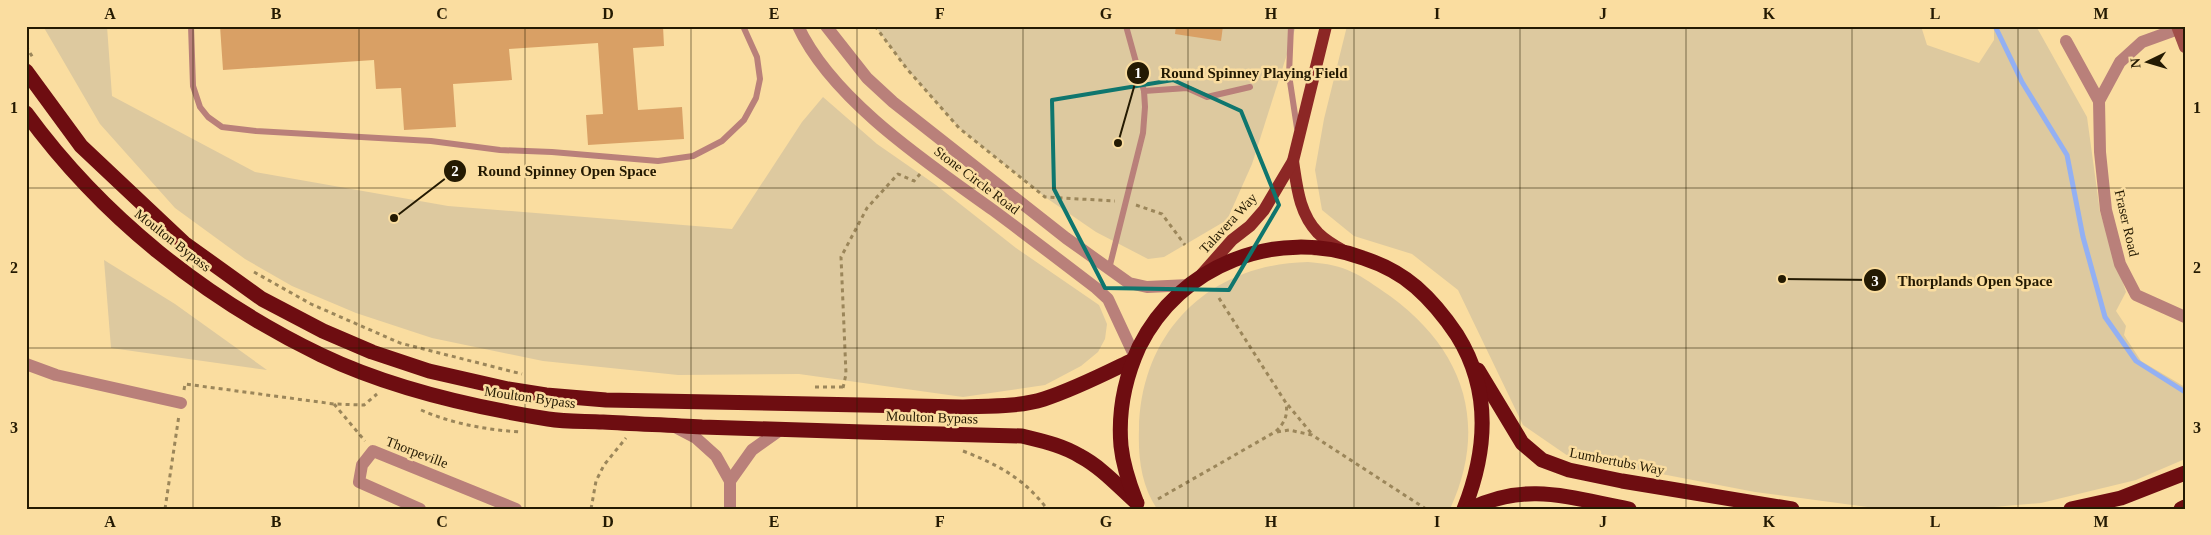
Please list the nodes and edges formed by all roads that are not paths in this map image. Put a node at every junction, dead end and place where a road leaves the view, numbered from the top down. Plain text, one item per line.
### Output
1 (191, 26) edge
2 (743, 26) edge
3 (798, 26) edge
4 (826, 26) edge
5 (1126, 26) edge
6 (1291, 26) edge
7 (1326, 26) edge
8 (2178, 28) edge
9 (2066, 41) dead end
10 (2185, 47) edge
11 (30, 65) edge
12 (1250, 87) dead end
13 (1144, 91) junction
14 (2099, 101) junction
15 (26, 114) edge
16 (1299, 137) junction
17 (1293, 161) junction
18 (1344, 251) junction
19 (1109, 269) junction
20 (1193, 282) junction
21 (2185, 317) edge
22 (1464, 347) junction
23 (1134, 358) junction
24 (26, 364) edge
25 (181, 402) road end
26 (672, 426) junction
27 (780, 430) junction
28 (2185, 473) edge
29 (730, 480) junction
30 (1138, 506) edge
31 (2185, 507) edge
32 (420, 509) edge
33 (516, 509) edge
34 (730, 509) edge
35 (1464, 509) edge
36 (1470, 509) edge
37 (1629, 509) edge
38 (1792, 509) edge
39 (2071, 509) edge
40 (2180, 509) edge

1 - 2 lane
3 - 23 street, Stone Circle Road
4 - 19 street, Stone Circle Road
5 - 13 lane
6 - 16 lane
7 - 16 main road, Talavera Way
8 - 10 street
8 - 14 street, Fraser Road
9 - 14 street, Fraser Road
11 - 23 highway, Moulton Bypass
12 - 13 lane
13 - 19 lane
14 - 21 street, Fraser Road
15 - 26 highway, Moulton Bypass
16 - 17 main road, Talavera Way
17 - 18 main road, Talavera Way
17 - 20 main road, Talavera Way
18 - 20 highway
18 - 22 highway
19 - 20 street, Stone Circle Road
20 - 23 highway
22 - 35 highway
22 - 38 highway, Lumbertubs Way
23 - 30 highway
24 - 25 street
26 - 27 highway, Moulton Bypass
26 - 29 street
27 - 29 street
27 - 30 highway, Moulton Bypass
28 - 39 highway
29 - 34 street
31 - 40 highway
32 - 33 street, Thorpeville
36 - 37 highway

